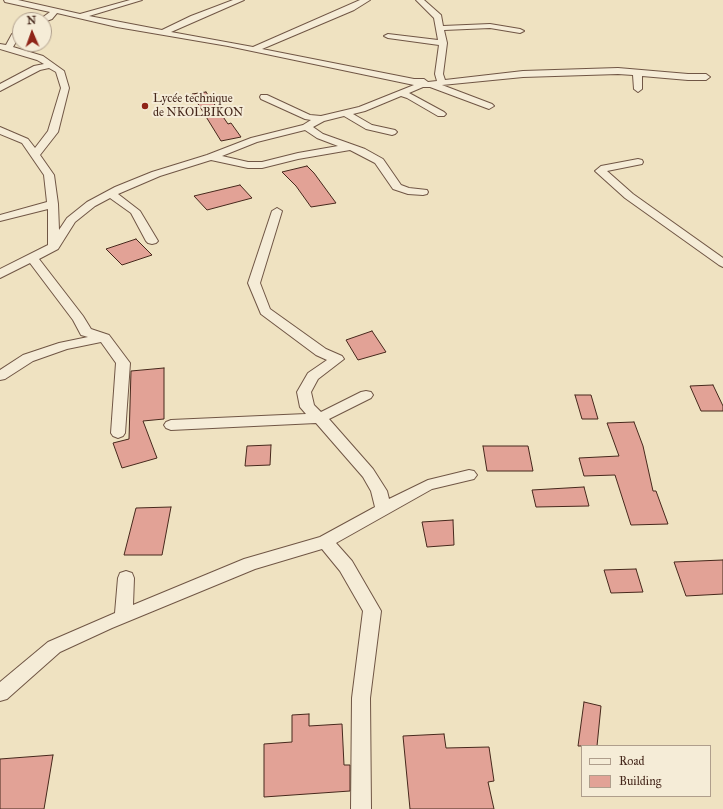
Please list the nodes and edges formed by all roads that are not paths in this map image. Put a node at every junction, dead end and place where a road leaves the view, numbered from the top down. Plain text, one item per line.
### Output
1 (10, 0) edge
2 (138, 0) edge
3 (240, 0) edge
4 (366, 0) edge
5 (420, 0) edge
6 (0, 1) edge
7 (56, 10) junction
8 (52, 14) edge
9 (81, 16) junction
10 (439, 28) junction
11 (520, 31) dead end
12 (162, 33) junction
13 (388, 36) dead end
14 (12, 39) edge
15 (443, 43) junction
16 (4, 47) edge
17 (252, 50) junction
18 (51, 65) junction
19 (637, 72) junction
20 (706, 77) dead end
21 (442, 82) junction
22 (421, 85) junction
23 (0, 88) edge
24 (638, 89) dead end
25 (399, 94) junction
26 (264, 97) dead end
27 (489, 106) dead end
28 (345, 113) junction
29 (441, 114) dead end
30 (321, 120) junction
31 (306, 127) junction
32 (0, 130) edge
33 (392, 132) dead end
34 (351, 147) junction
35 (34, 156) junction
36 (211, 157) junction
37 (638, 162) dead end
38 (422, 192) dead end
39 (110, 194) junction
40 (53, 204) junction
41 (277, 211) dead end
42 (0, 218) edge
43 (152, 241) dead end
44 (54, 247) junction
45 (33, 259) junction
46 (723, 263) edge
47 (0, 274) edge
48 (104, 338) junction
49 (0, 376) edge
50 (366, 395) dead end
51 (320, 418) junction
52 (171, 425) dead end
53 (118, 433) dead end
54 (469, 475) dead end
55 (383, 509) junction
56 (325, 542) junction
57 (126, 578) dead end
58 (123, 617) junction
59 (0, 693) edge
60 (361, 809) edge

1 - 6 street
1 - 7 street
2 - 9 street
3 - 12 street
4 - 17 street
5 - 10 street
7 - 8 street
7 - 9 street
9 - 12 street
10 - 11 street
10 - 15 street
12 - 17 street
13 - 15 street
14 - 16 street
15 - 21 street
16 - 18 street
17 - 21 street
18 - 23 street
18 - 35 street
19 - 20 street
19 - 21 street
19 - 24 street
21 - 22 street
22 - 25 street
22 - 27 street
25 - 28 street
25 - 29 street
26 - 30 street
28 - 30 street
28 - 33 street
30 - 31 street
31 - 34 street
31 - 36 street
32 - 35 street
34 - 36 street
34 - 38 street
35 - 40 street
36 - 39 street
37 - 46 street
39 - 43 street
39 - 44 street
40 - 42 street
40 - 44 street
41 - 51 street
44 - 45 street
45 - 47 street
45 - 48 street
48 - 49 street
48 - 53 street
50 - 51 street
51 - 52 street
51 - 55 street
54 - 55 street
55 - 56 street
56 - 58 street
56 - 60 street
57 - 58 street
58 - 59 street

